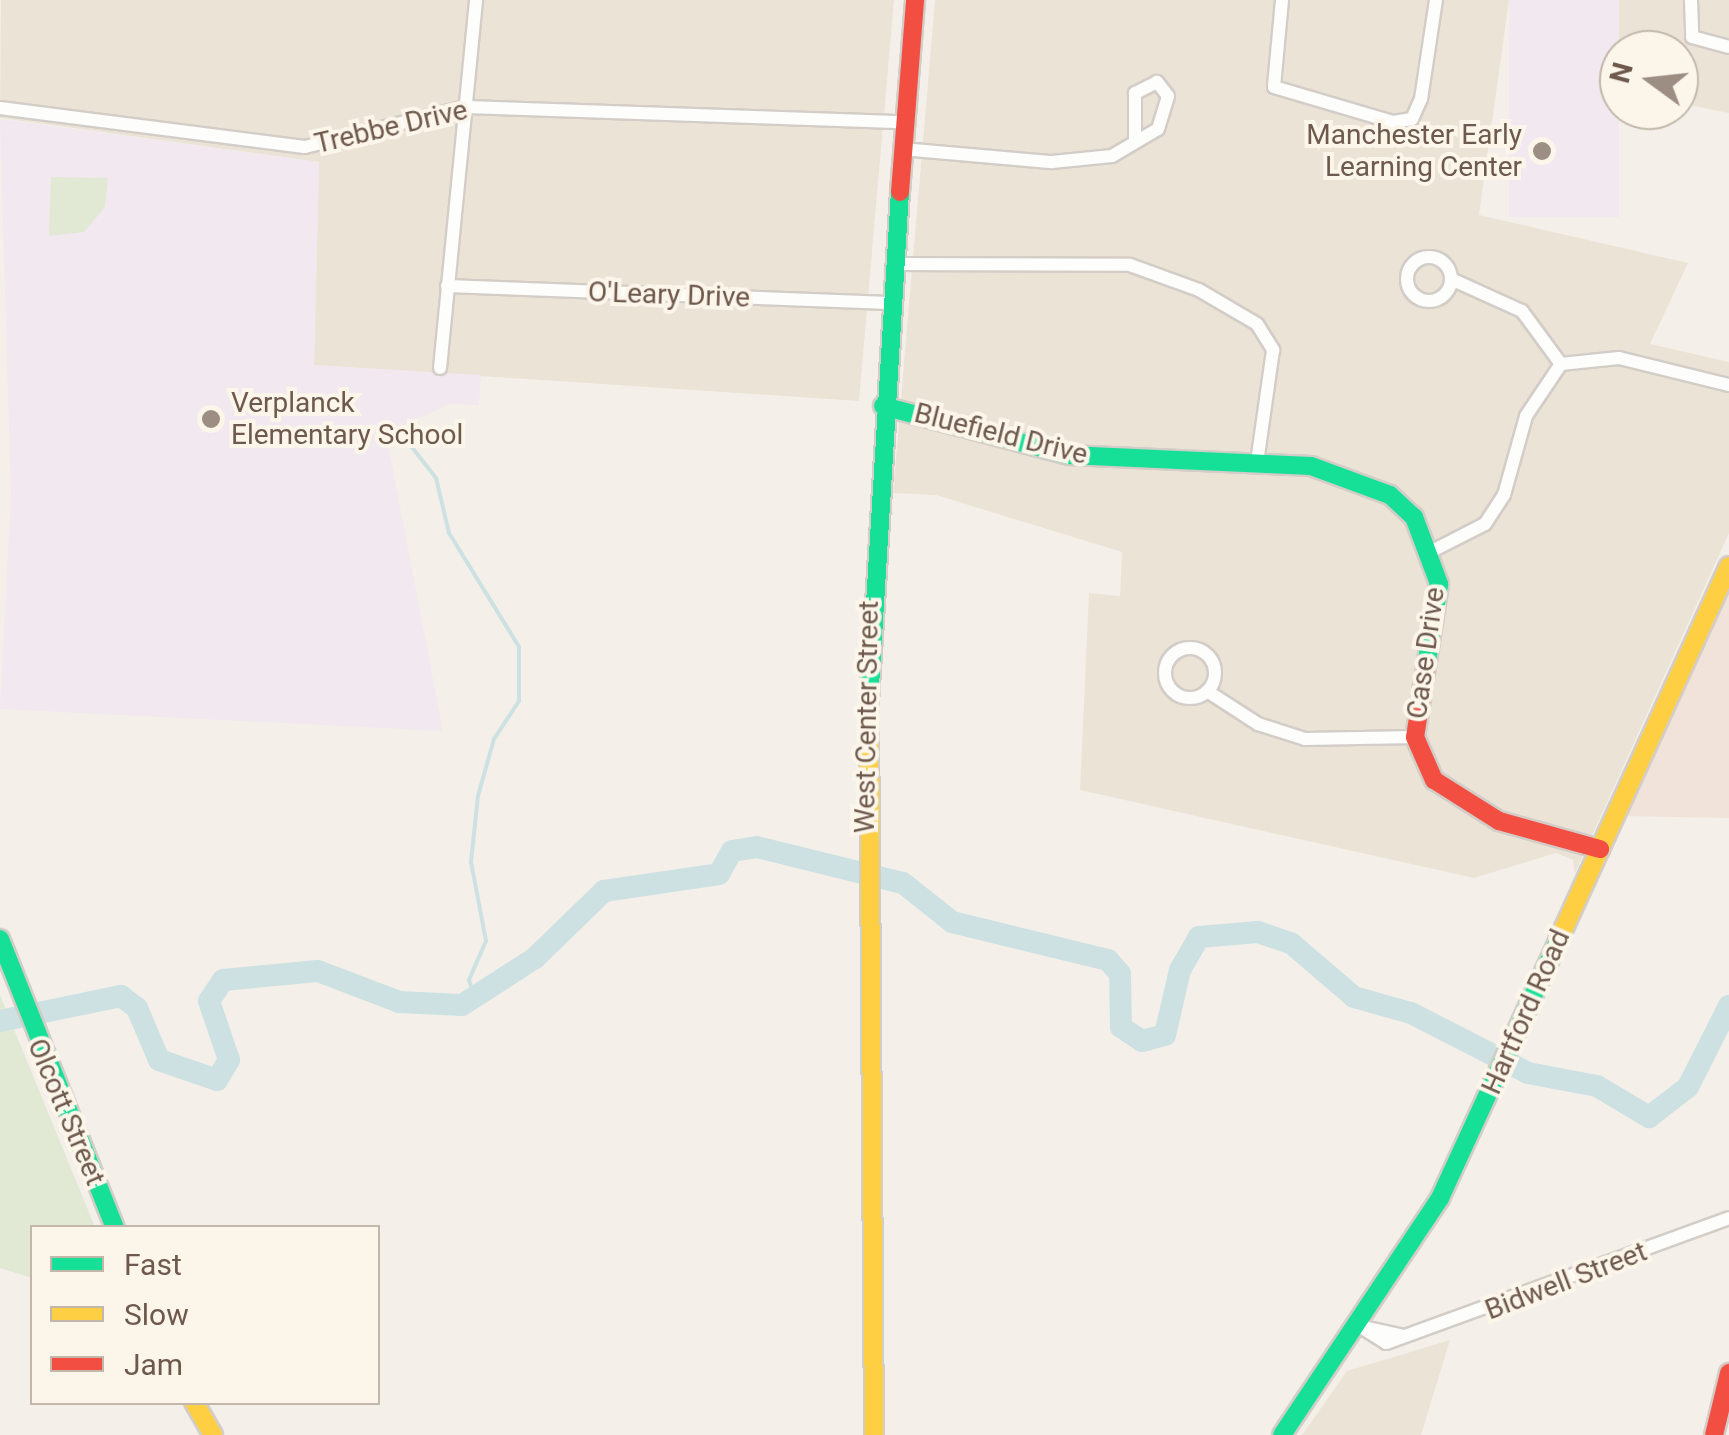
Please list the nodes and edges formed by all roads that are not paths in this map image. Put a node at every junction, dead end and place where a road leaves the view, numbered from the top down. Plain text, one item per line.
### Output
1 (476, 0) edge
2 (915, 0) edge
3 (1282, 0) edge
4 (1436, 0) edge
5 (1690, 0) edge
6 (1729, 47) edge
7 (466, 106) junction
8 (0, 108) edge
9 (904, 122) junction
10 (1135, 140) dead end
11 (902, 149) junction
12 (894, 264) junction
13 (1451, 279) dead end
14 (448, 286) junction
15 (890, 303) junction
16 (1561, 364) junction
17 (440, 368) dead end
18 (1729, 384) edge
19 (883, 406) junction
20 (1257, 463) junction
21 (1432, 552) junction
22 (1729, 566) edge
23 (1207, 691) dead end
24 (1415, 736) junction
25 (1600, 850) junction
26 (0, 939) edge
27 (1729, 1218) edge
28 (115, 1225) edge
29 (1359, 1326) junction
30 (1729, 1373) edge
31 (196, 1405) edge
32 (213, 1435) edge
33 (874, 1435) edge
34 (1282, 1435) edge
35 (1714, 1435) edge

1 - 7 street
2 - 9 main road, West Center Street
3 - 4 street
5 - 6 street
7 - 8 street, Trebbe Drive
7 - 9 street, Trebbe Drive
7 - 14 street
9 - 11 main road, West Center Street
10 - 11 street
11 - 12 main road, West Center Street
12 - 15 main road, West Center Street
12 - 20 street
13 - 16 street
14 - 15 street, O'Leary Drive
14 - 17 street
15 - 19 main road, West Center Street
16 - 18 street
16 - 21 street
19 - 20 main road, Bluefield Drive
19 - 33 main road, West Center Street
20 - 21 main road, Case Drive
21 - 24 main road, Case Drive
22 - 25 main road, Hartford Road
23 - 24 street
24 - 25 main road, Case Drive
25 - 29 main road, Hartford Road
26 - 28 main road, Olcott Street
27 - 29 street, Bidwell Street
29 - 34 main road, Hartford Road
30 - 35 main road
31 - 32 main road

